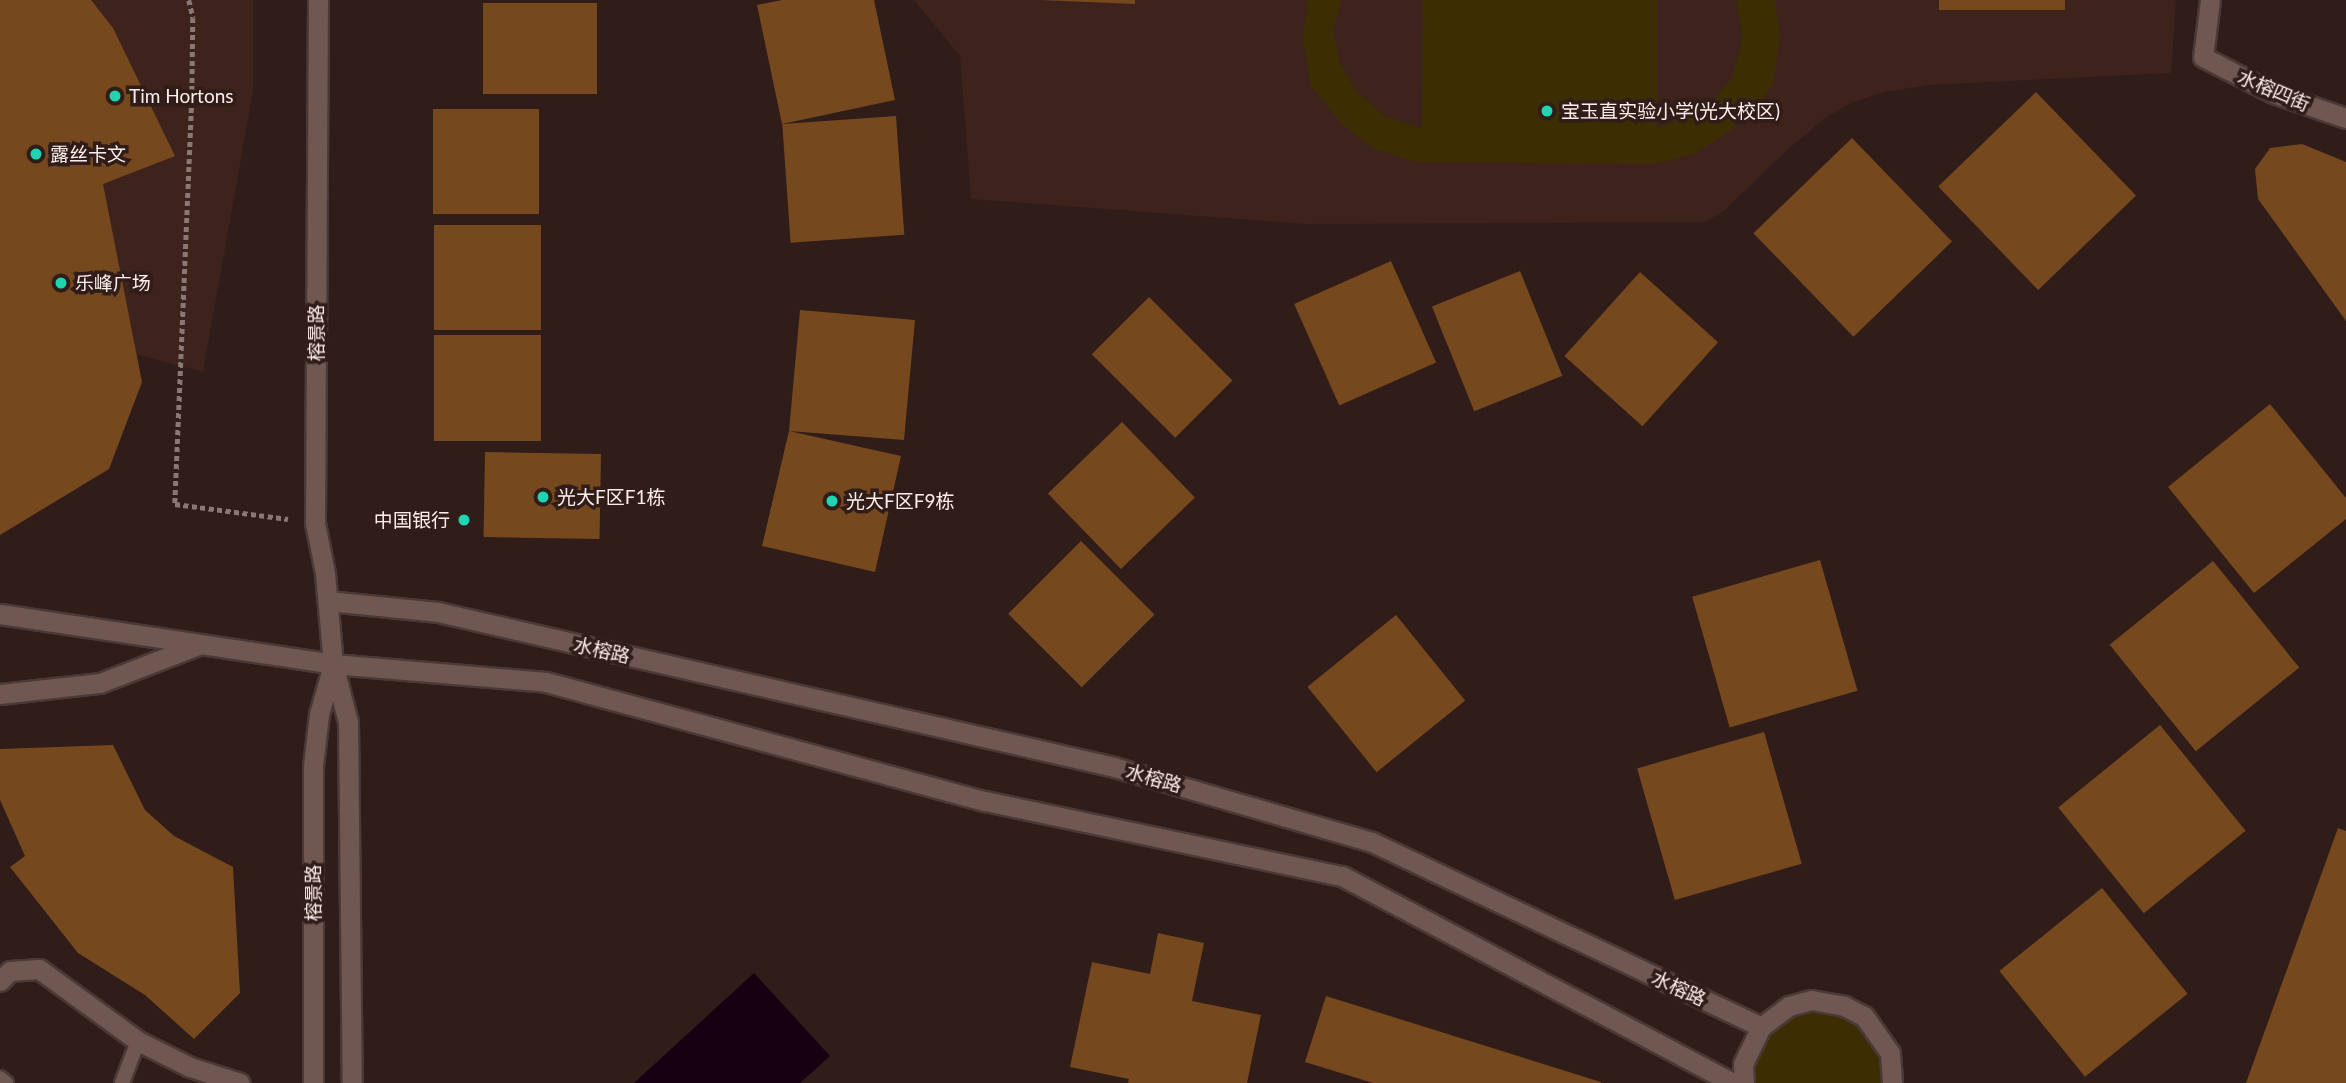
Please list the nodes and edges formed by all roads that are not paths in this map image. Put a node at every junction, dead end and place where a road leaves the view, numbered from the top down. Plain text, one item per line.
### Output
1 (318, 0) edge
2 (2210, 0) edge
3 (2346, 118) edge
4 (328, 601) junction
5 (0, 614) edge
6 (199, 645) junction
7 (333, 664) junction
8 (0, 694) edge
9 (0, 981) edge
10 (1761, 1027) junction
11 (138, 1041) junction
12 (0, 1078) edge
13 (6, 1083) edge
14 (122, 1083) edge
15 (240, 1083) edge
16 (313, 1083) edge
17 (352, 1083) edge
18 (1733, 1083) edge
19 (1744, 1083) edge
20 (1892, 1083) edge

1 - 4 street, 榕景路
2 - 3 street, 水榕四街
4 - 7 street, 榕景路
4 - 10 street, 水榕路
5 - 6 street
6 - 7 street
6 - 8 street
7 - 16 street, 榕景路
7 - 17 street, 榕景路
7 - 18 street
9 - 11 street
10 - 19 street
10 - 20 street
11 - 14 lane
11 - 15 street
12 - 13 lane

